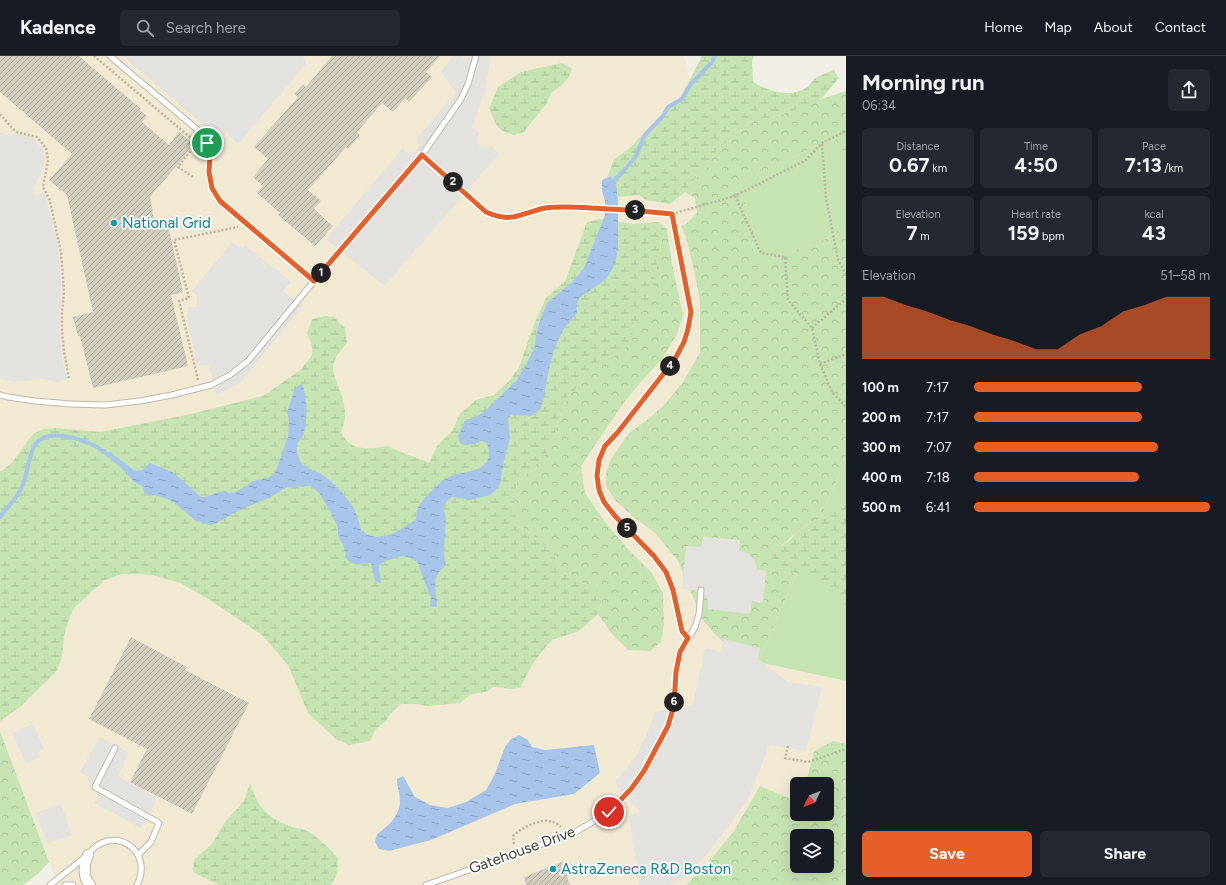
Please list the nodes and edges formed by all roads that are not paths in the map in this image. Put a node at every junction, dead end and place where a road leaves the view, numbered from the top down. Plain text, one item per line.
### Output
1 (110, 56) edge
2 (476, 56) edge
3 (422, 155) junction
4 (486, 212) road end
5 (314, 281) junction
6 (0, 395) edge
7 (701, 590) dead end
8 (115, 748) dead end
9 (138, 854) junction
10 (88, 855) junction
11 (50, 885) edge
12 (65, 885) edge
13 (73, 885) edge
14 (90, 885) edge
15 (138, 885) edge
16 (426, 885) edge

1 - 5 lane
2 - 3 lane
3 - 4 lane
3 - 5 lane
5 - 6 lane
7 - 16 lane, Gatehouse Drive
8 - 9 lane
9 - 10 lane
9 - 15 lane
10 - 11 lane
10 - 14 street
12 - 13 lane

